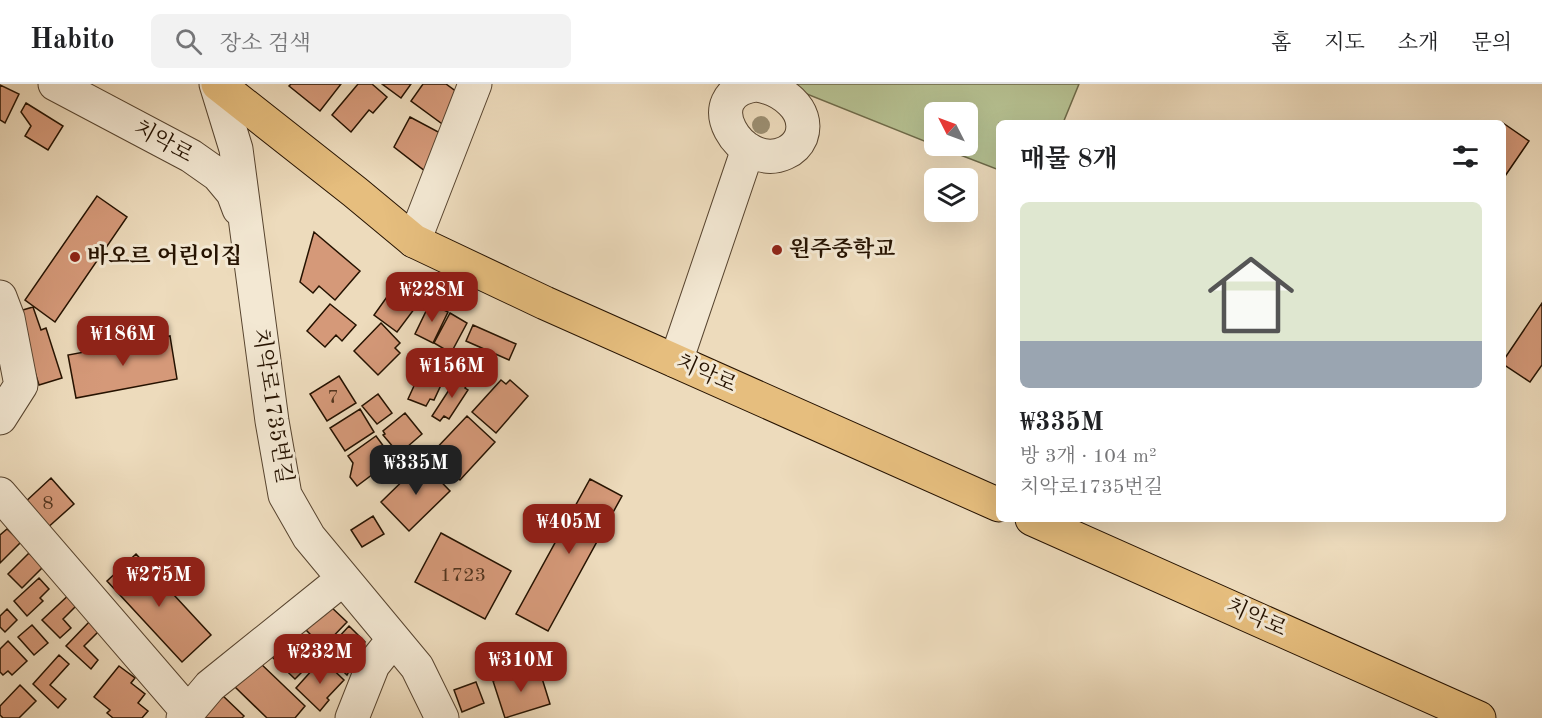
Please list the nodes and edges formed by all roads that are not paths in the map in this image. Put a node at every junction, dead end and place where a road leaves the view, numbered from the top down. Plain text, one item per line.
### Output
1 (55, 84) edge
2 (217, 84) edge
3 (475, 84) edge
4 (748, 149) dead end
5 (246, 225) junction
6 (414, 241) junction
7 (0, 297) edge
8 (676, 361) junction
9 (0, 418) edge
10 (0, 494) edge
11 (996, 504) edge
12 (1039, 522) edge
13 (343, 579) junction
14 (393, 640) junction
15 (186, 715) edge
16 (352, 718) edge
17 (442, 718) edge
18 (1479, 718) edge

1 - 5 street, 치악로
2 - 5 street, 치악로1735번길
2 - 6 main road, 치악로
3 - 6 street
4 - 8 street
5 - 13 street, 치악로1735번길
6 - 8 main road, 치악로
7 - 9 street
8 - 11 main road, 치악로
10 - 15 street
12 - 18 main road, 치악로
13 - 14 street, 치악로1735번길
13 - 15 street
14 - 16 street
14 - 17 street, 치악로1735번길

